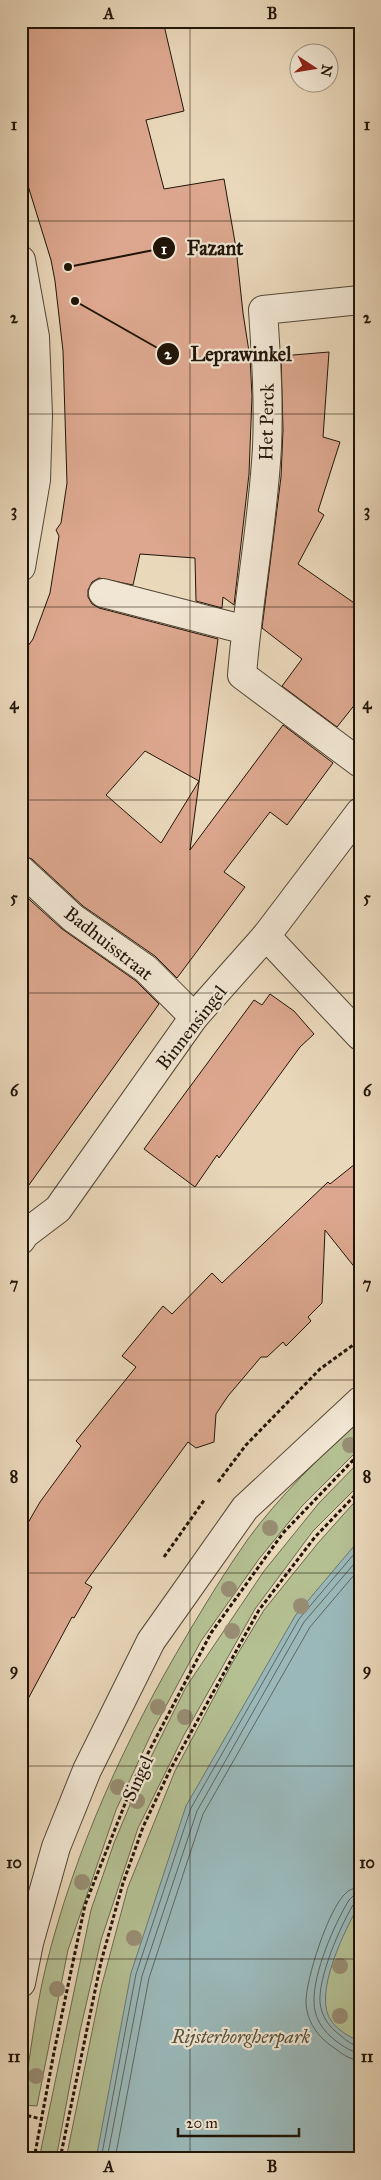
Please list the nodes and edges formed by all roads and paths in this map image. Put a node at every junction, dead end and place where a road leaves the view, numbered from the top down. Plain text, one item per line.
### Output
1 (21, 260) edge
2 (360, 300) edge
3 (21, 567) edge
4 (103, 593) dead end
5 (246, 630) junction
6 (360, 763) edge
7 (360, 812) edge
8 (21, 870) edge
9 (266, 936) junction
10 (194, 1018) junction
11 (360, 1036) edge
12 (21, 1240) edge
13 (360, 1400) edge
14 (360, 1453) edge
15 (360, 1490) edge
16 (21, 1983) edge
17 (21, 2114) edge
18 (41, 2118) junction
19 (34, 2159) edge
20 (60, 2159) edge

1 - 3 street
2 - 5 street, Het Perck
4 - 5 street
5 - 6 street, Het Perck
7 - 9 street, Binnensingel
8 - 10 street, Badhuisstraat
9 - 10 street, Binnensingel
9 - 11 street
10 - 12 street, Binnensingel
13 - 16 street
14 - 18 path, Singel
15 - 20 path
17 - 18 path
18 - 19 path, Singel

